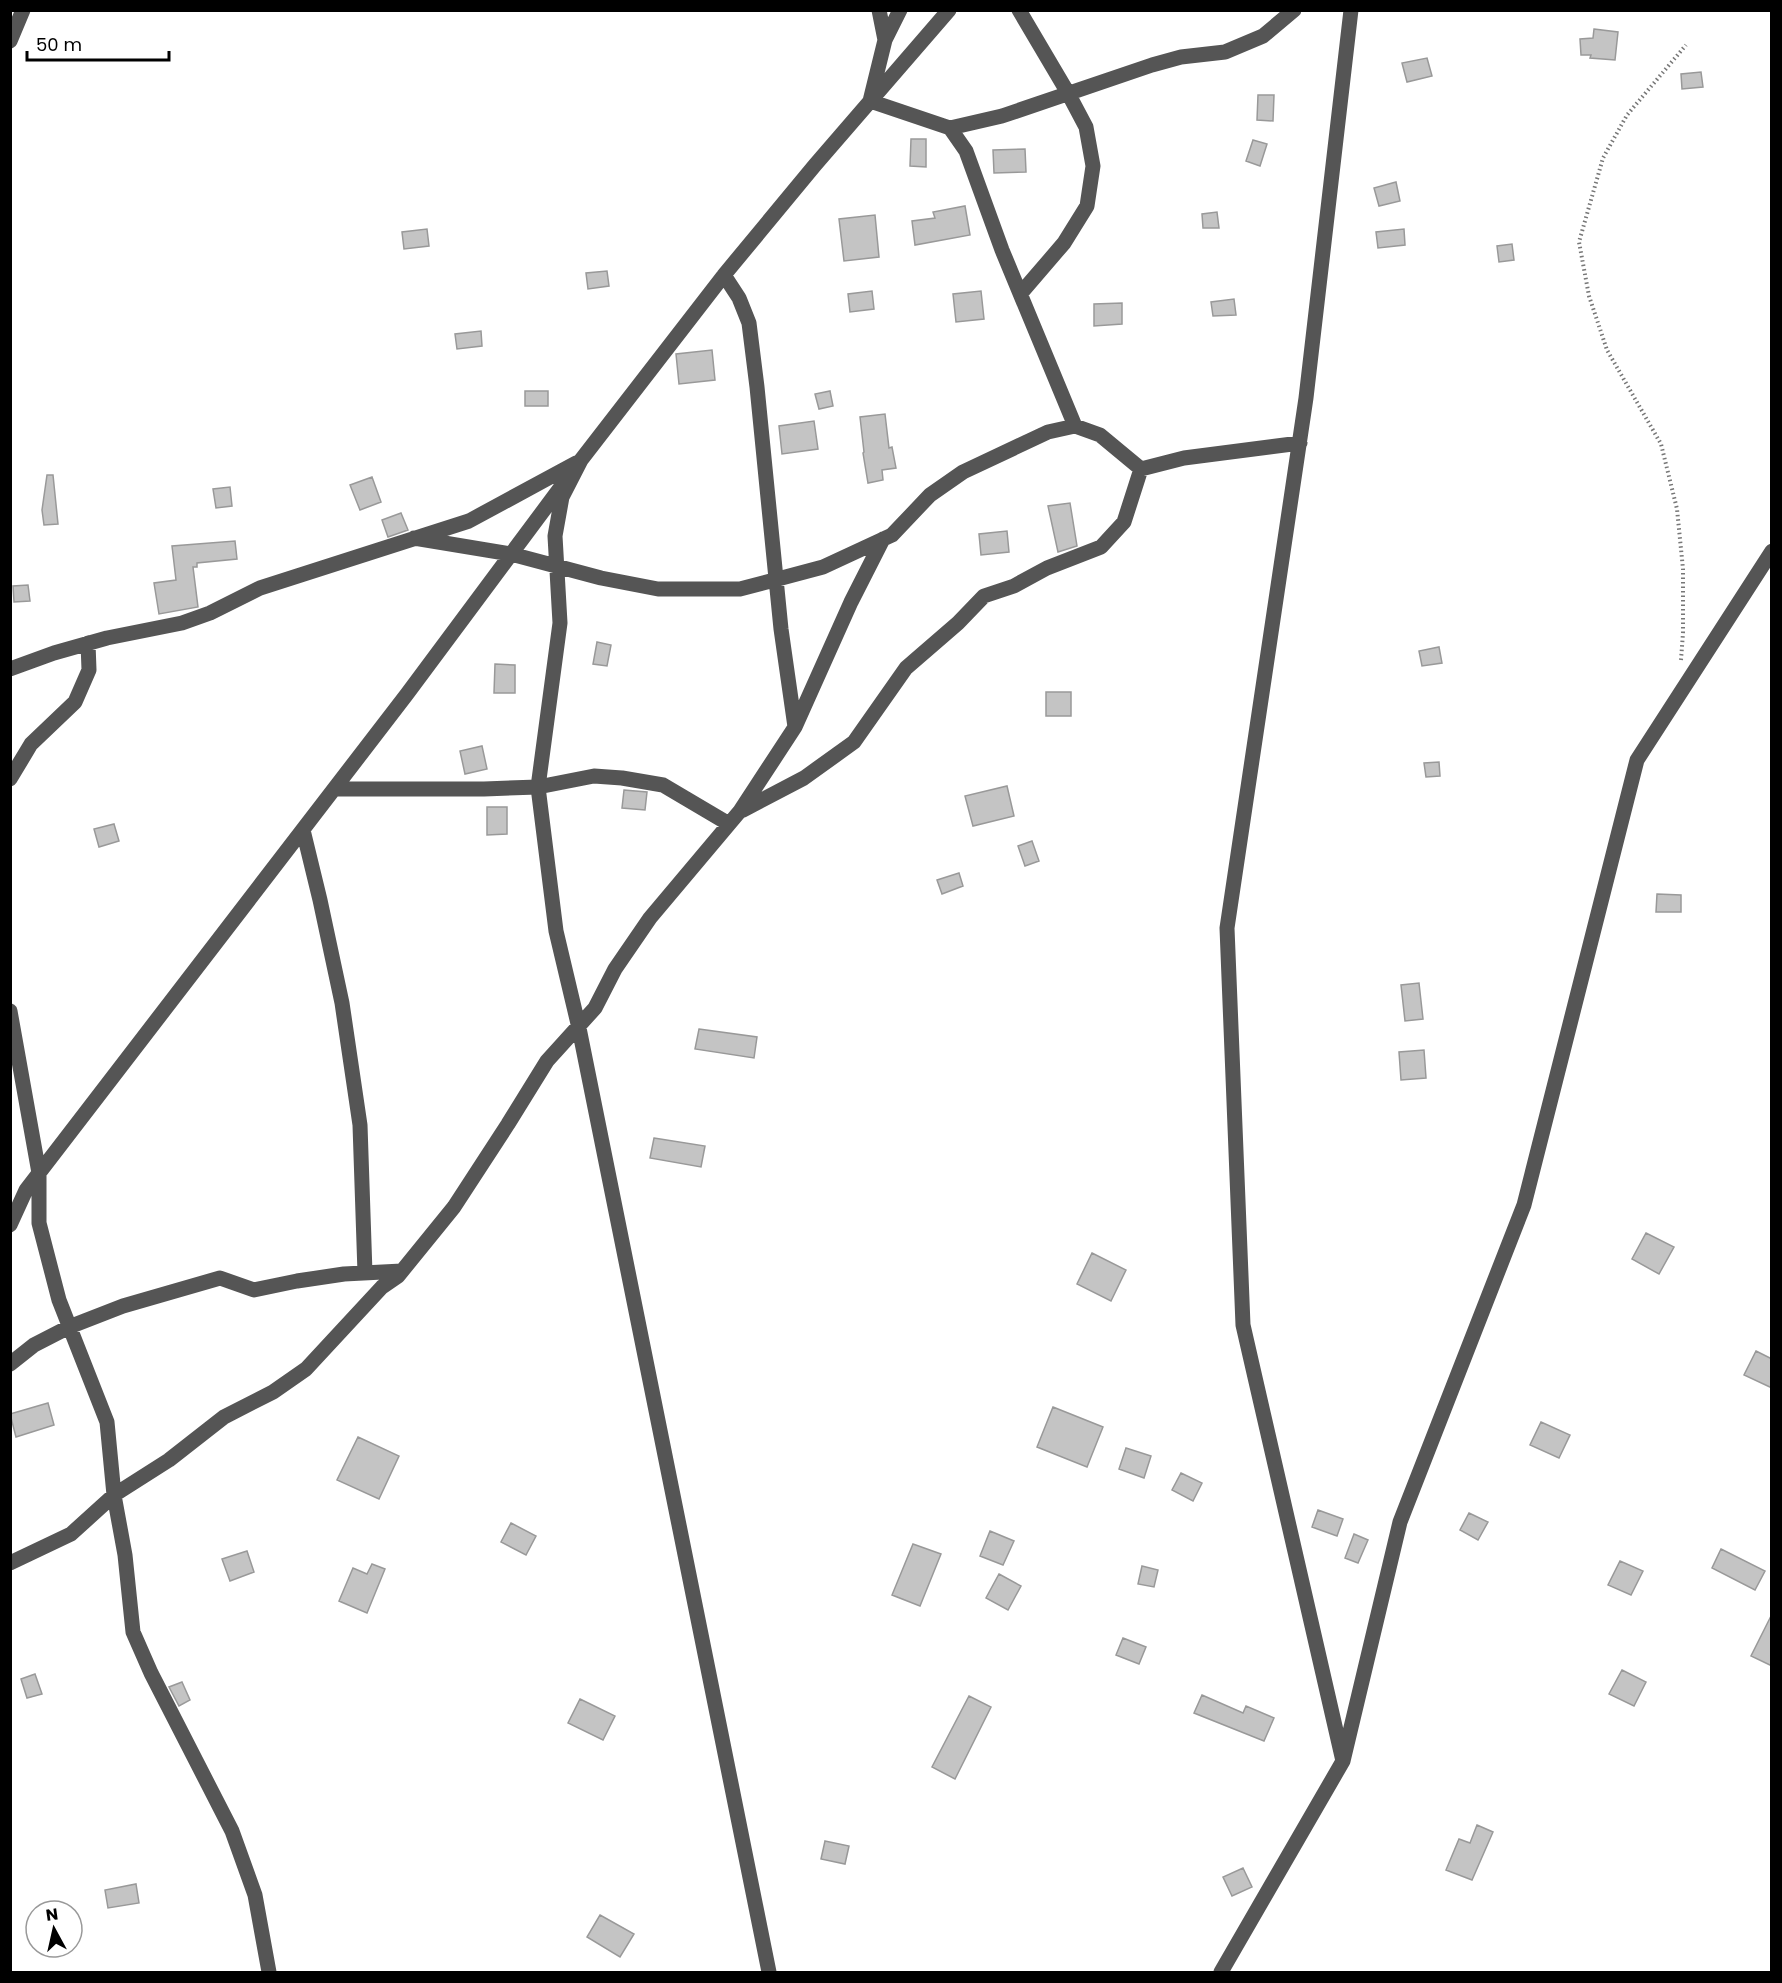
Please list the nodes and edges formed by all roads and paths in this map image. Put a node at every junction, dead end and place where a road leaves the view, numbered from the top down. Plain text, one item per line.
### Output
1 (23, 10) edge
2 (879, 10) edge
3 (900, 10) edge
4 (949, 10) edge
5 (1019, 10) edge
6 (1294, 10) edge
7 (1351, 10) edge
8 (885, 40) junction
9 (10, 41) edge
10 (1686, 45) dead end
11 (1068, 93) junction
12 (870, 101) junction
13 (950, 128) junction
14 (724, 275) junction
15 (1021, 293) junction
16 (1075, 426) junction
17 (1300, 443) junction
18 (581, 460) junction
19 (1141, 469) junction
20 (414, 538) junction
21 (883, 539) junction
22 (1772, 551) edge
23 (511, 554) junction
24 (557, 566) junction
25 (776, 578) junction
26 (88, 644) junction
27 (1680, 665) dead end
28 (10, 669) edge
29 (795, 727) junction
30 (10, 779) edge
31 (538, 787) junction
32 (334, 789) junction
33 (740, 811) junction
34 (729, 824) junction
35 (303, 830) junction
36 (10, 1011) edge
37 (579, 1028) junction
38 (12, 1032) edge
39 (39, 1173) junction
40 (10, 1225) edge
41 (402, 1271) junction
42 (365, 1273) junction
43 (69, 1327) junction
44 (10, 1364) edge
45 (114, 1495) junction
46 (10, 1563) edge
47 (1343, 1761) junction
48 (269, 1972) edge
49 (768, 1972) edge
50 (1221, 1972) edge

1 - 9 street
2 - 8 street
3 - 8 street
4 - 12 street
5 - 11 street
6 - 11 street
7 - 17 street
8 - 12 street
10 - 27 path
11 - 13 street
11 - 15 street
12 - 13 street
12 - 14 street
13 - 15 street
14 - 18 street
14 - 25 street
15 - 16 street
16 - 19 street
16 - 21 street
17 - 19 street
17 - 47 street
18 - 20 street
18 - 23 street
18 - 24 street
19 - 33 street
20 - 23 street
20 - 26 street
21 - 25 street
21 - 29 street
22 - 47 street
23 - 24 street
23 - 32 street
24 - 25 street
24 - 31 street
25 - 29 street
26 - 28 street
26 - 30 street
29 - 33 street
31 - 32 street
31 - 34 street
31 - 37 street
32 - 35 street
33 - 34 street
34 - 37 street
35 - 39 street
35 - 42 street
36 - 38 street
37 - 41 street
37 - 49 street
38 - 39 street
39 - 40 street
39 - 43 street
41 - 42 street
41 - 45 street
42 - 43 street
43 - 44 street
43 - 45 street
45 - 46 street
45 - 48 street
47 - 50 street

